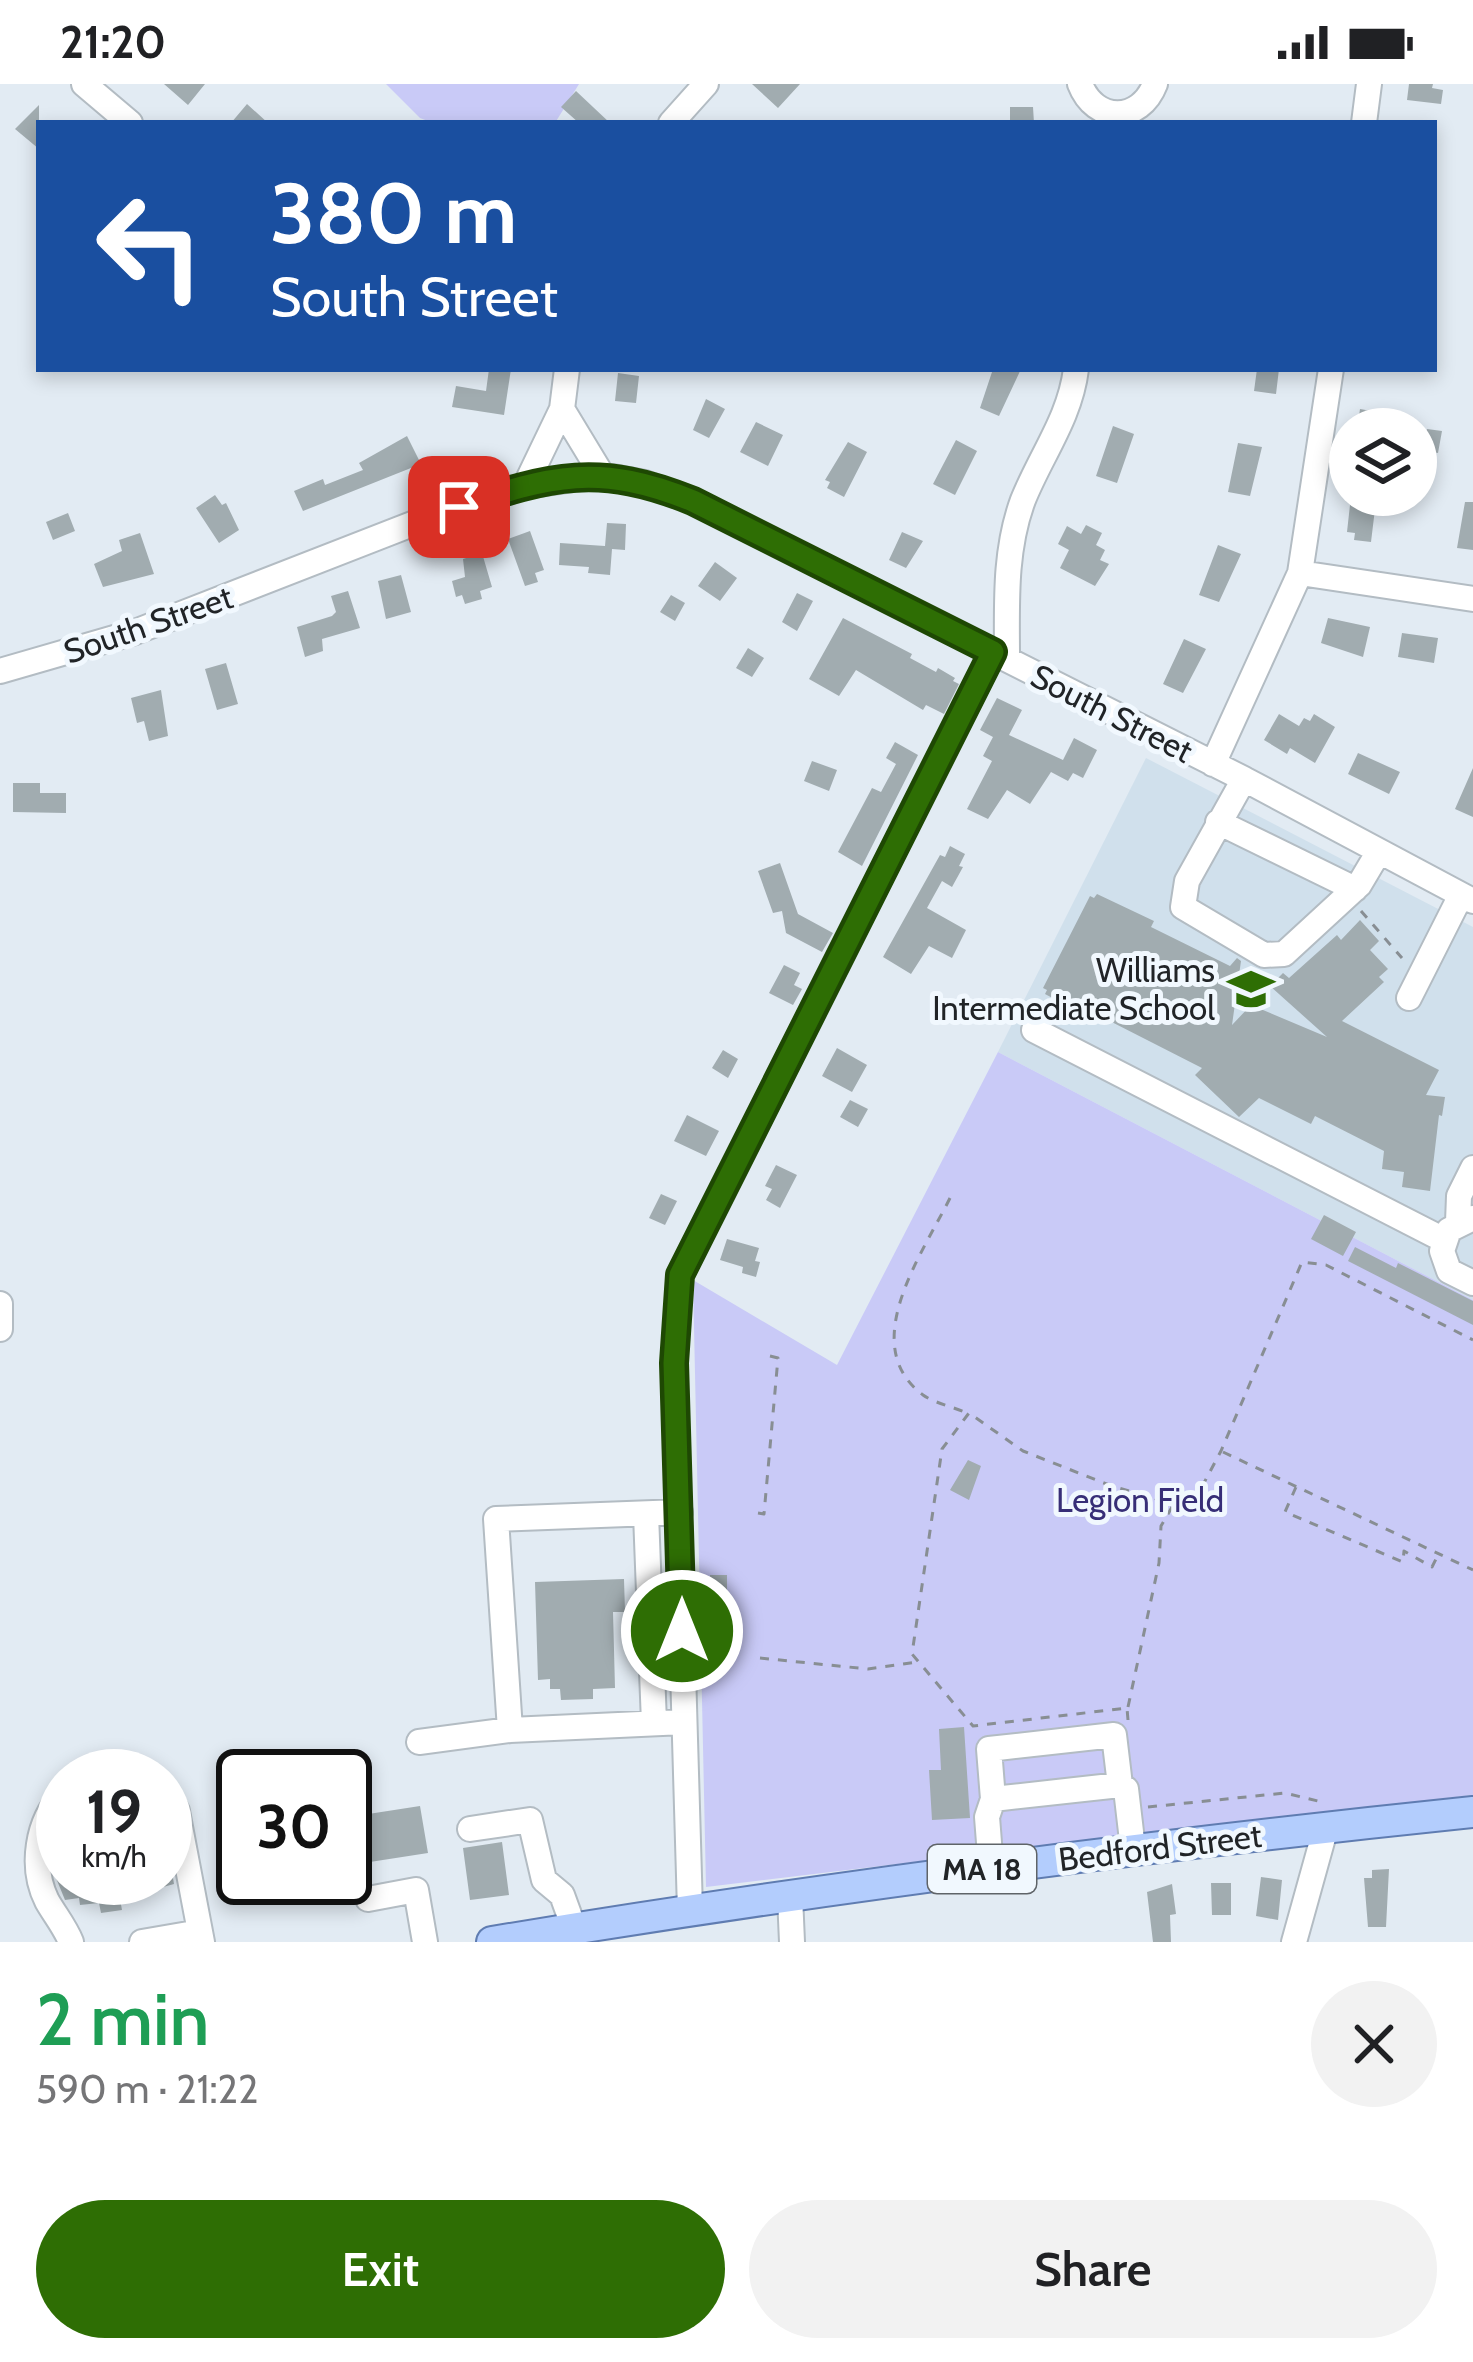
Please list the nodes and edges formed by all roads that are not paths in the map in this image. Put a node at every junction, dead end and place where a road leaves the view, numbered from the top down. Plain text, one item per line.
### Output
1 (84, 84) edge
2 (706, 84) edge
3 (1080, 84) edge
4 (1155, 84) edge
5 (1370, 84) edge
6 (1112, 118) edge
7 (126, 120) edge
8 (674, 120) edge
9 (1364, 120) edge
10 (567, 372) edge
11 (1075, 372) edge
12 (1331, 372) edge
13 (562, 409) junction
14 (602, 475) junction
15 (525, 486) junction
16 (1300, 573) junction
17 (1473, 598) edge
18 (1000, 656) junction
19 (0, 671) edge
20 (1213, 764) junction
21 (1244, 779) junction
22 (1218, 822) junction
23 (1378, 853) junction
24 (1467, 898) edge
25 (1357, 899) junction
26 (1414, 988) road end
27 (1034, 1030) dead end
28 (1473, 1168) edge
29 (1458, 1227) edge
30 (1473, 1283) edge
31 (0, 1304) edge
32 (0, 1329) edge
33 (680, 1512) junction
34 (646, 1514) junction
35 (682, 1602) junction
36 (650, 1603) junction
37 (684, 1722) junction
38 (654, 1724) junction
39 (510, 1730) junction
40 (419, 1742) dead end
41 (1120, 1785) junction
42 (993, 1799) junction
43 (1473, 1812) edge
44 (1322, 1814) junction
45 (470, 1828) dead end
46 (1133, 1849) junction
47 (991, 1868) junction
48 (790, 1896) junction
49 (372, 1898) edge
50 (192, 1901) edge
51 (50, 1905) edge
52 (690, 1910) junction
53 (574, 1928) junction
54 (634, 1930) edge
55 (201, 1937) edge
56 (71, 1942) edge
57 (142, 1942) edge
58 (425, 1942) edge
59 (492, 1942) edge
60 (792, 1942) edge
61 (1294, 1942) edge

1 - 7 street
2 - 8 street
3 - 6 street
4 - 6 street
5 - 9 street
10 - 13 street
11 - 18 street
12 - 16 street
13 - 14 street
13 - 15 street
14 - 15 street, South Street
14 - 18 street, South Street
15 - 19 street, South Street
16 - 17 street
16 - 20 street
18 - 20 street, South Street
18 - 33 street
20 - 21 street, South Street
21 - 22 street
21 - 23 street, South Street
22 - 25 street
22 - 25 street
23 - 24 street, South Street
23 - 25 street
24 - 26 street
27 - 29 street
28 - 29 street
29 - 30 street
31 - 32 street
33 - 34 street
33 - 35 street
34 - 36 street
34 - 39 street
35 - 36 street
35 - 37 street
36 - 38 street
37 - 38 street
37 - 52 street
38 - 39 street
39 - 40 street
41 - 42 street
41 - 42 street
41 - 46 street
42 - 47 street
43 - 44 main road, Bedford Street / MA 18
44 - 46 main road, Bedford Street / MA 18
44 - 61 street
45 - 53 street
46 - 47 main road, Bedford Street / MA 18
47 - 48 main road, Bedford Street / MA 18
48 - 52 main road, Bedford Street / MA 18
48 - 60 street
49 - 58 street
50 - 55 street
51 - 56 street
52 - 54 main road, Bedford Street / MA 18
53 - 54 main road, Bedford Street / MA 18
53 - 59 main road, Bedford Street / MA 18
55 - 57 street

